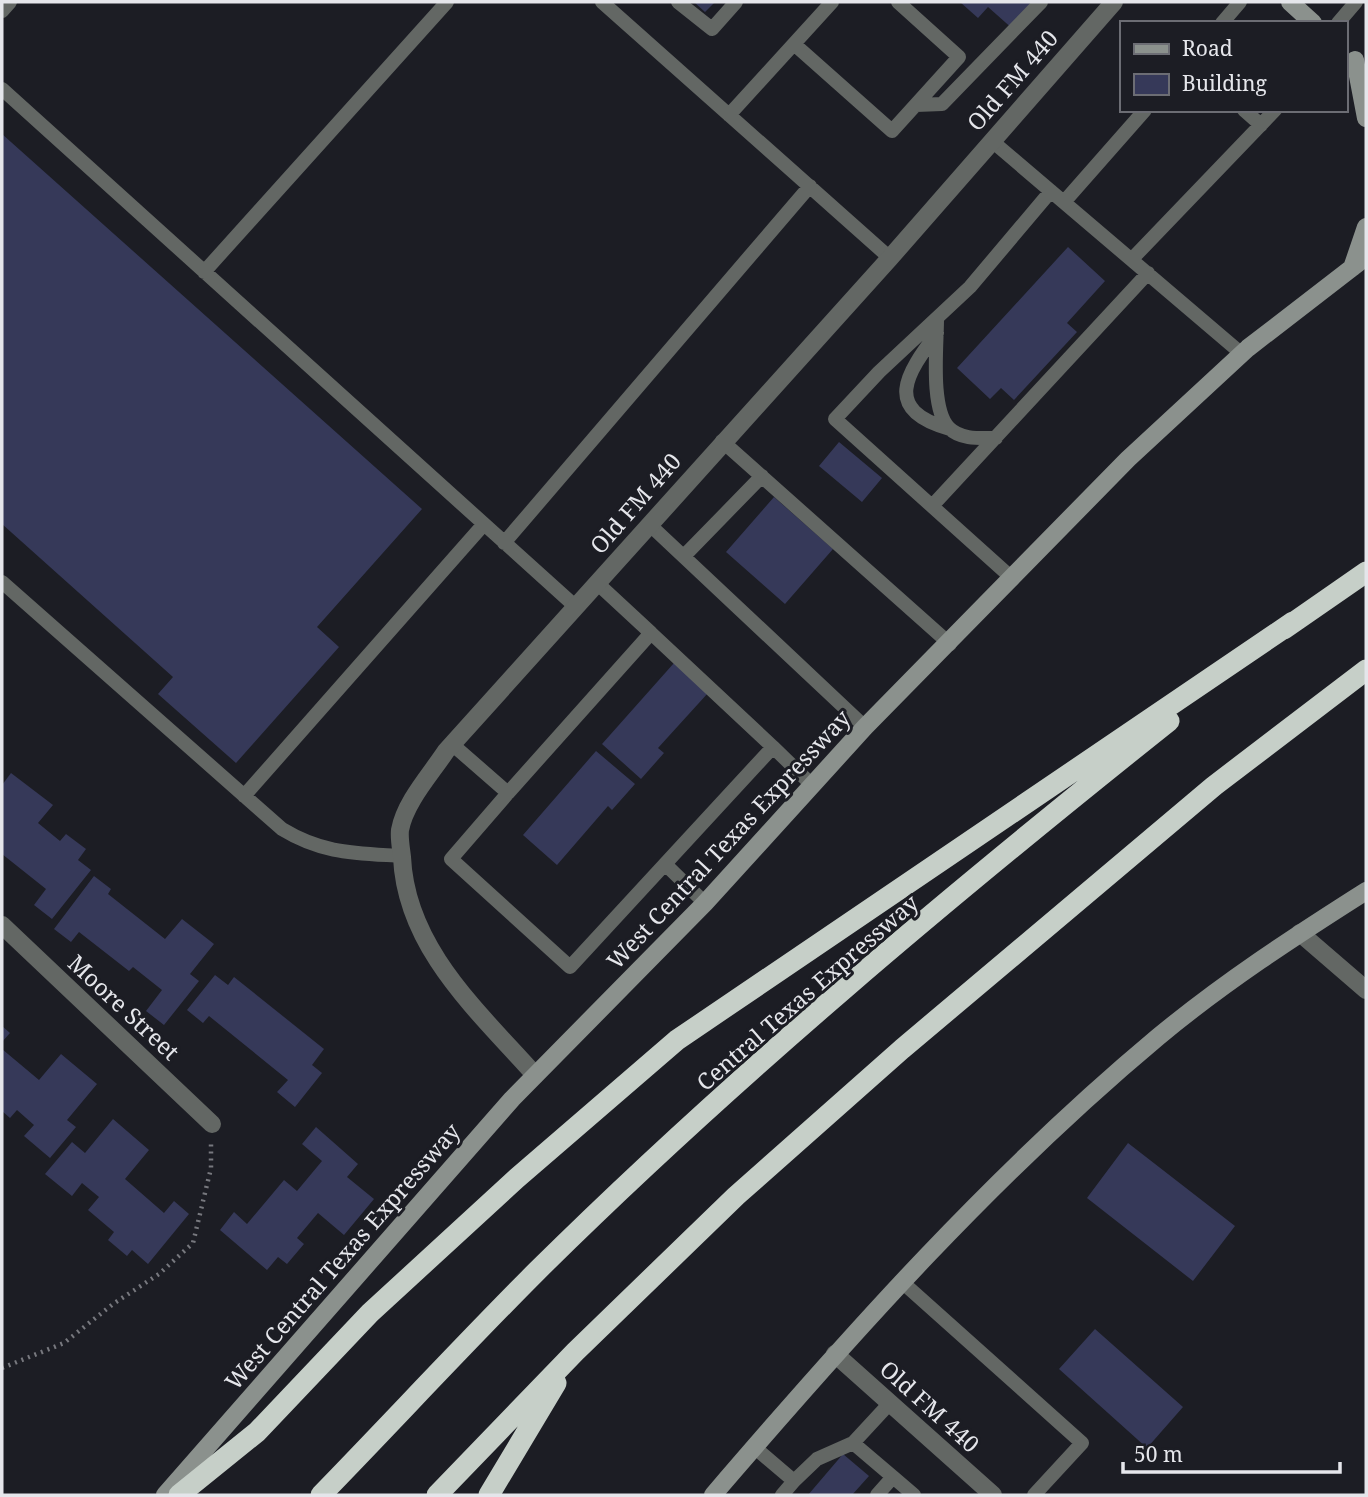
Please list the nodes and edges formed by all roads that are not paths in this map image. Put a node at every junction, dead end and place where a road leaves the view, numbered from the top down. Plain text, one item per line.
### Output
1 (10, 2) edge
2 (447, 2) edge
3 (602, 2) edge
4 (678, 2) edge
5 (736, 2) edge
6 (832, 2) edge
7 (898, 2) edge
8 (1041, 2) edge
9 (1114, 2) edge
10 (1240, 2) edge
11 (1290, 2) edge
12 (1356, 2) edge
13 (2, 11) edge
14 (1224, 21) edge
15 (1311, 21) edge
16 (1340, 21) edge
17 (794, 44) junction
18 (1355, 61) edge
19 (2, 89) edge
20 (916, 105) junction
21 (1143, 112) edge
22 (1246, 112) edge
23 (1273, 112) edge
24 (729, 115) junction
25 (1366, 118) edge
26 (1261, 125) junction
27 (992, 141) junction
28 (810, 187) junction
29 (1051, 191) junction
30 (1064, 202) junction
31 (1366, 227) edge
32 (1366, 257) edge
33 (890, 258) junction
34 (1132, 258) junction
35 (1359, 266) edge
36 (204, 272) junction
37 (1148, 273) junction
38 (937, 327) junction
39 (1242, 354) junction
40 (950, 429) junction
41 (996, 438) junction
42 (722, 441) junction
43 (762, 476) junction
44 (932, 506) junction
45 (484, 524) junction
46 (650, 525) junction
47 (504, 543) junction
48 (684, 556) junction
49 (1366, 572) edge
50 (1013, 579) junction
51 (2, 582) edge
52 (597, 583) junction
53 (576, 607) junction
54 (1293, 622) junction
55 (651, 633) junction
56 (950, 644) junction
57 (1366, 670) edge
58 (865, 727) junction
59 (453, 745) junction
60 (773, 747) junction
61 (812, 785) junction
62 (508, 793) junction
63 (244, 796) junction
64 (402, 856) junction
65 (665, 864) junction
66 (1366, 891) edge
67 (705, 904) junction
68 (2, 925) edge
69 (1300, 933) junction
70 (1366, 990) edge
71 (535, 1075) junction
72 (212, 1124) road end
73 (901, 1281) junction
74 (575, 1352) junction
75 (835, 1353) junction
76 (890, 1403) junction
77 (853, 1443) junction
78 (754, 1447) junction
79 (893, 1477) junction
80 (794, 1480) junction
81 (165, 1495) edge
82 (179, 1495) edge
83 (321, 1495) edge
84 (437, 1495) edge
85 (489, 1495) edge
86 (713, 1495) edge
87 (782, 1495) edge
88 (877, 1495) edge
89 (914, 1495) edge
90 (993, 1495) edge
91 (1034, 1495) edge

1 - 13 lane
2 - 36 lane
3 - 24 lane
4 - 5 lane
6 - 17 lane
7 - 20 lane
8 - 20 lane
9 - 27 street, Old FM 440
10 - 14 lane
11 - 15 main road
12 - 16 lane
17 - 20 lane
17 - 24 lane
18 - 25 main road
19 - 36 lane
21 - 30 lane
22 - 26 lane
23 - 26 lane
24 - 28 lane
26 - 34 lane
27 - 29 lane
27 - 33 street, Old FM 440
28 - 33 lane
28 - 47 lane
29 - 30 lane
29 - 38 lane
30 - 34 lane
31 - 35 main road
32 - 35 main road, West Central Texas Expressway
33 - 42 street, Old FM 440
34 - 37 lane
35 - 39 main road, West Central Texas Expressway
36 - 45 lane
37 - 39 lane
37 - 41 lane
38 - 40 lane
38 - 40 lane
38 - 44 lane
39 - 50 main road, West Central Texas Expressway
40 - 41 lane
41 - 44 lane
42 - 43 lane
42 - 46 street, Old FM 440
43 - 48 lane
43 - 56 lane
44 - 50 lane
45 - 47 lane
45 - 63 lane
46 - 48 lane
46 - 52 street, Old FM 440
47 - 53 lane
48 - 58 lane
49 - 54 highway, Central Texas Expressway
50 - 56 main road, West Central Texas Expressway
51 - 63 lane
52 - 53 street, Old FM 440
52 - 55 lane
53 - 59 street, Old FM 440
54 - 82 highway
54 - 83 highway, Central Texas Expressway
55 - 60 lane
55 - 62 lane
56 - 58 main road, West Central Texas Expressway
57 - 74 highway
58 - 61 main road, West Central Texas Expressway
59 - 62 lane
59 - 64 street, Old FM 440
60 - 61 lane
60 - 65 lane
61 - 67 main road, West Central Texas Expressway
62 - 65 lane
63 - 64 lane
64 - 71 street, Old FM 440
65 - 67 lane
66 - 69 main road
67 - 71 main road, West Central Texas Expressway
68 - 72 street, Moore Street
69 - 70 street
69 - 73 main road
71 - 81 main road, West Central Texas Expressway
73 - 75 main road
73 - 91 lane
74 - 84 highway
74 - 85 highway
75 - 76 street, Old FM 440
75 - 78 main road
76 - 77 lane
76 - 90 street, Old FM 440
77 - 79 lane
77 - 80 lane
78 - 80 lane
78 - 86 main road
79 - 88 lane
79 - 89 lane
80 - 87 lane

